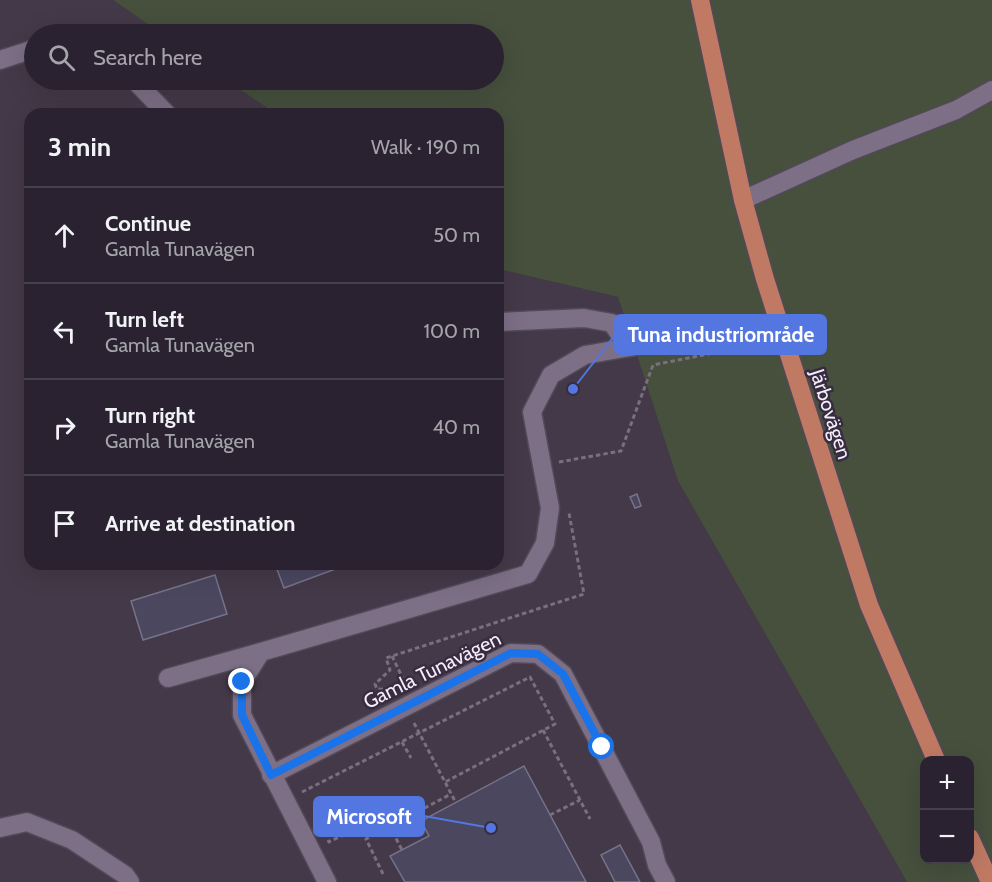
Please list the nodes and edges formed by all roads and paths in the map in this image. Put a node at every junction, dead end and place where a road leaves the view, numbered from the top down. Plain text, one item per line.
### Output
1 (700, 0) edge
2 (24, 52) edge
3 (0, 60) edge
4 (143, 90) edge
5 (992, 90) edge
6 (160, 108) edge
7 (743, 200) junction
8 (778, 321) junction
9 (504, 322) edge
10 (628, 347) junction
11 (559, 462) dead end
12 (261, 652) junction
13 (393, 656) dead end
14 (386, 658) dead end
15 (168, 678) dead end
16 (414, 702) junction
17 (543, 730) junction
18 (419, 734) junction
19 (402, 742) junction
20 (934, 756) edge
21 (411, 758) dead end
22 (271, 775) junction
23 (445, 782) junction
24 (451, 794) junction
25 (306, 800) dead end
26 (580, 800) junction
27 (456, 803) dead end
28 (550, 815) dead end
29 (590, 819) dead end
30 (390, 826) junction
31 (0, 828) edge
32 (324, 833) dead end
33 (974, 848) edge
34 (402, 850) dead end
35 (383, 874) dead end
36 (130, 882) edge
37 (327, 882) edge
38 (666, 882) edge
39 (990, 882) edge

1 - 7 main road, Järbovägen
2 - 3 lane
4 - 6 lane
5 - 7 lane
7 - 8 main road, Järbovägen
8 - 10 lane
8 - 11 path
8 - 20 main road, Järbovägen
9 - 10 lane
10 - 12 lane
12 - 15 lane
12 - 22 lane
13 - 14 path
16 - 18 path
16 - 22 lane, Gamla Tunavägen
16 - 38 lane, Gamla Tunavägen
17 - 18 path
17 - 23 path
17 - 26 path
18 - 19 path
18 - 23 path
19 - 21 path
19 - 25 path
22 - 37 lane
23 - 24 path
24 - 27 path
24 - 30 path
26 - 28 path
26 - 29 path
30 - 32 path
30 - 34 path
30 - 35 path
31 - 36 lane
33 - 39 main road

